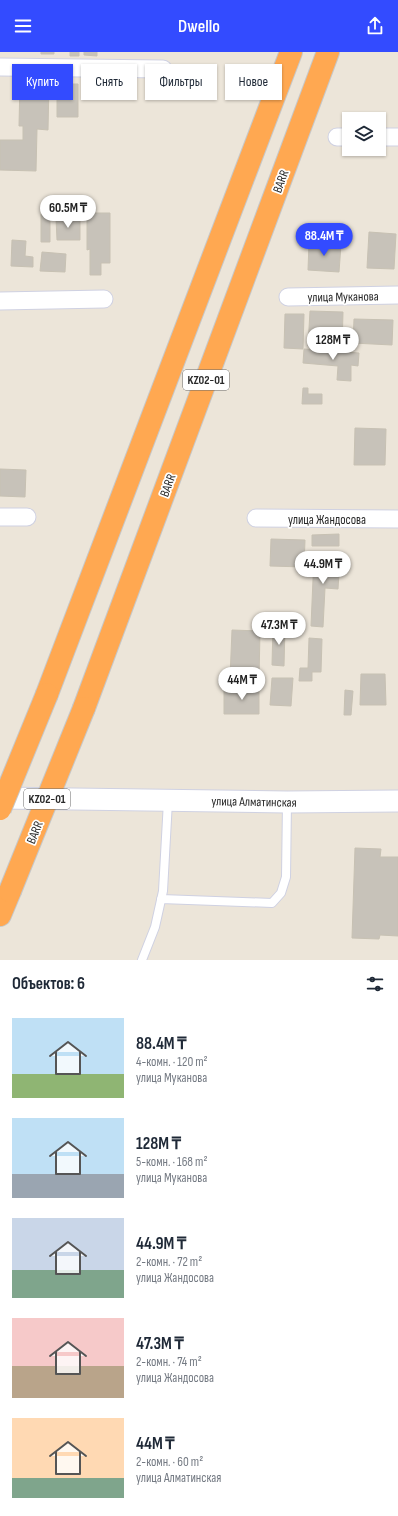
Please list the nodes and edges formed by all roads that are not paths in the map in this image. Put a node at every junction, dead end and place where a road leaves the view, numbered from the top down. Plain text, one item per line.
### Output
1 (291, 52) edge
2 (328, 52) edge
3 (0, 67) edge
4 (145, 68) edge
5 (386, 137) edge
6 (398, 137) edge
7 (398, 295) edge
8 (288, 297) dead end
9 (104, 299) dead end
10 (0, 301) edge
11 (0, 517) edge
12 (27, 517) dead end
13 (256, 518) dead end
14 (398, 519) edge
15 (0, 798) edge
16 (168, 800) junction
17 (398, 801) edge
18 (287, 802) junction
19 (0, 809) edge
20 (161, 900) junction
21 (0, 915) edge
22 (142, 960) edge

1 - 19 highway, KZ02-01, bridge
2 - 21 highway, BARR / KZ02-01, bridge
3 - 4 street
5 - 6 street
7 - 8 street, улица Муканова
9 - 10 street
11 - 12 street
13 - 14 street, улица Жандосова
15 - 16 street, улица Алматинская
16 - 18 street, улица Алматинская
16 - 20 lane
17 - 18 street, улица Алматинская
18 - 20 lane
20 - 22 lane

